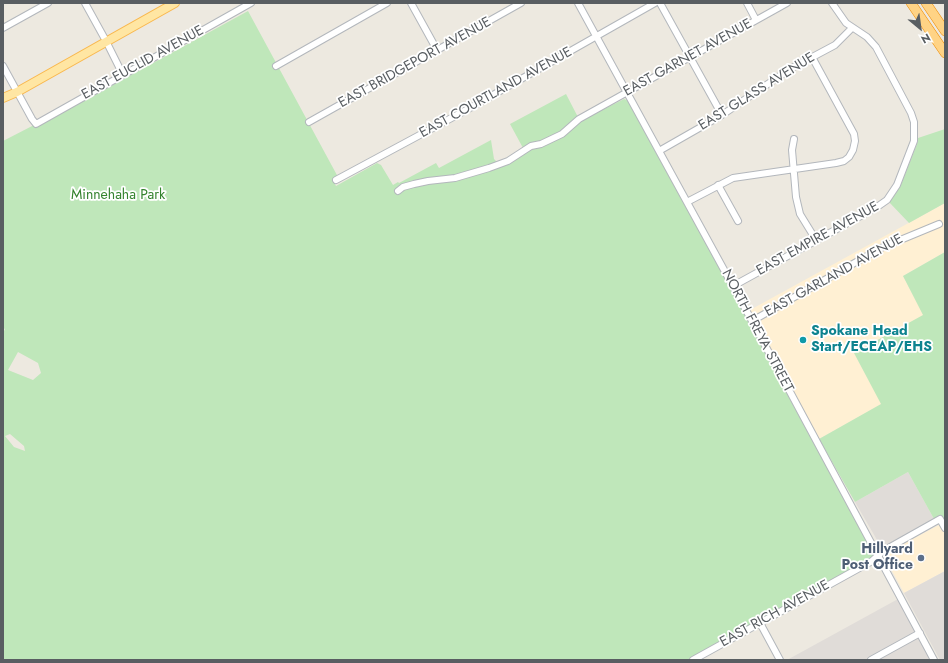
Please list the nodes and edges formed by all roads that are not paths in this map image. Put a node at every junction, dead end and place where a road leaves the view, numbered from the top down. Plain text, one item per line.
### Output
1 (48, 3) edge
2 (85, 3) edge
3 (176, 3) edge
4 (250, 3) edge
5 (387, 3) edge
6 (411, 3) edge
7 (521, 3) edge
8 (578, 3) edge
9 (655, 3) edge
10 (660, 3) edge
11 (747, 3) edge
12 (787, 3) edge
13 (832, 3) edge
14 (911, 3) edge
15 (926, 3) edge
16 (756, 20) junction
17 (3, 28) edge
18 (852, 28) junction
19 (945, 31) edge
20 (596, 36) junction
21 (106, 42) junction
22 (437, 50) junction
23 (945, 53) edge
24 (812, 56) junction
25 (691, 57) junction
26 (3, 66) edge
27 (276, 66) dead end
28 (123, 75) junction
29 (17, 92) junction
30 (627, 92) junction
31 (3, 98) edge
32 (722, 114) junction
33 (309, 122) dead end
34 (794, 139) dead end
35 (659, 151) junction
36 (794, 168) junction
37 (336, 180) dead end
38 (718, 185) junction
39 (398, 191) dead end
40 (687, 202) junction
41 (738, 221) dead end
42 (939, 224) dead end
43 (816, 240) junction
44 (733, 286) junction
45 (752, 321) junction
46 (945, 528) edge
47 (878, 556) junction
48 (760, 623) junction
49 (920, 633) junction
50 (692, 660) edge
51 (780, 660) edge
52 (871, 660) edge
53 (934, 660) edge

1 - 17 street
2 - 21 street
3 - 21 main road
4 - 28 street, EAST EUCLID AVENUE
5 - 27 street
6 - 22 street
7 - 22 street, EAST BRIDGEPORT AVENUE
8 - 20 street, NORTH FREYA STREET
9 - 20 street, EAST COURTLAND AVENUE
10 - 25 street
11 - 16 street
12 - 16 street, EAST GARNET AVENUE
13 - 18 street
14 - 23 highway
15 - 19 highway
16 - 25 street, EAST GARNET AVENUE
18 - 24 street, EAST GLASS AVENUE
18 - 43 street, EAST EMPIRE AVENUE
20 - 30 street, NORTH FREYA STREET
20 - 37 street, EAST COURTLAND AVENUE
21 - 28 street
21 - 29 main road
22 - 33 street, EAST BRIDGEPORT AVENUE
24 - 32 street, EAST GLASS AVENUE
24 - 36 street
25 - 30 street, EAST GARNET AVENUE
25 - 32 street
26 - 29 street
28 - 29 street, EAST EUCLID AVENUE
29 - 31 main road
30 - 35 street, NORTH FREYA STREET
30 - 39 street, EAST GARNET AVENUE
32 - 35 street, EAST GLASS AVENUE
34 - 36 street
35 - 40 street, NORTH FREYA STREET
36 - 38 street
36 - 43 street
38 - 40 street
38 - 41 street
40 - 44 street, NORTH FREYA STREET
42 - 45 street, EAST GARLAND AVENUE
43 - 44 street, EAST EMPIRE AVENUE
44 - 45 street, NORTH FREYA STREET
45 - 47 street, NORTH FREYA STREET
46 - 47 street, EAST RICH AVENUE
47 - 48 street, EAST RICH AVENUE
47 - 49 street, NORTH FREYA STREET
48 - 50 street, EAST RICH AVENUE
48 - 51 street
49 - 52 street
49 - 53 street, NORTH FREYA STREET

